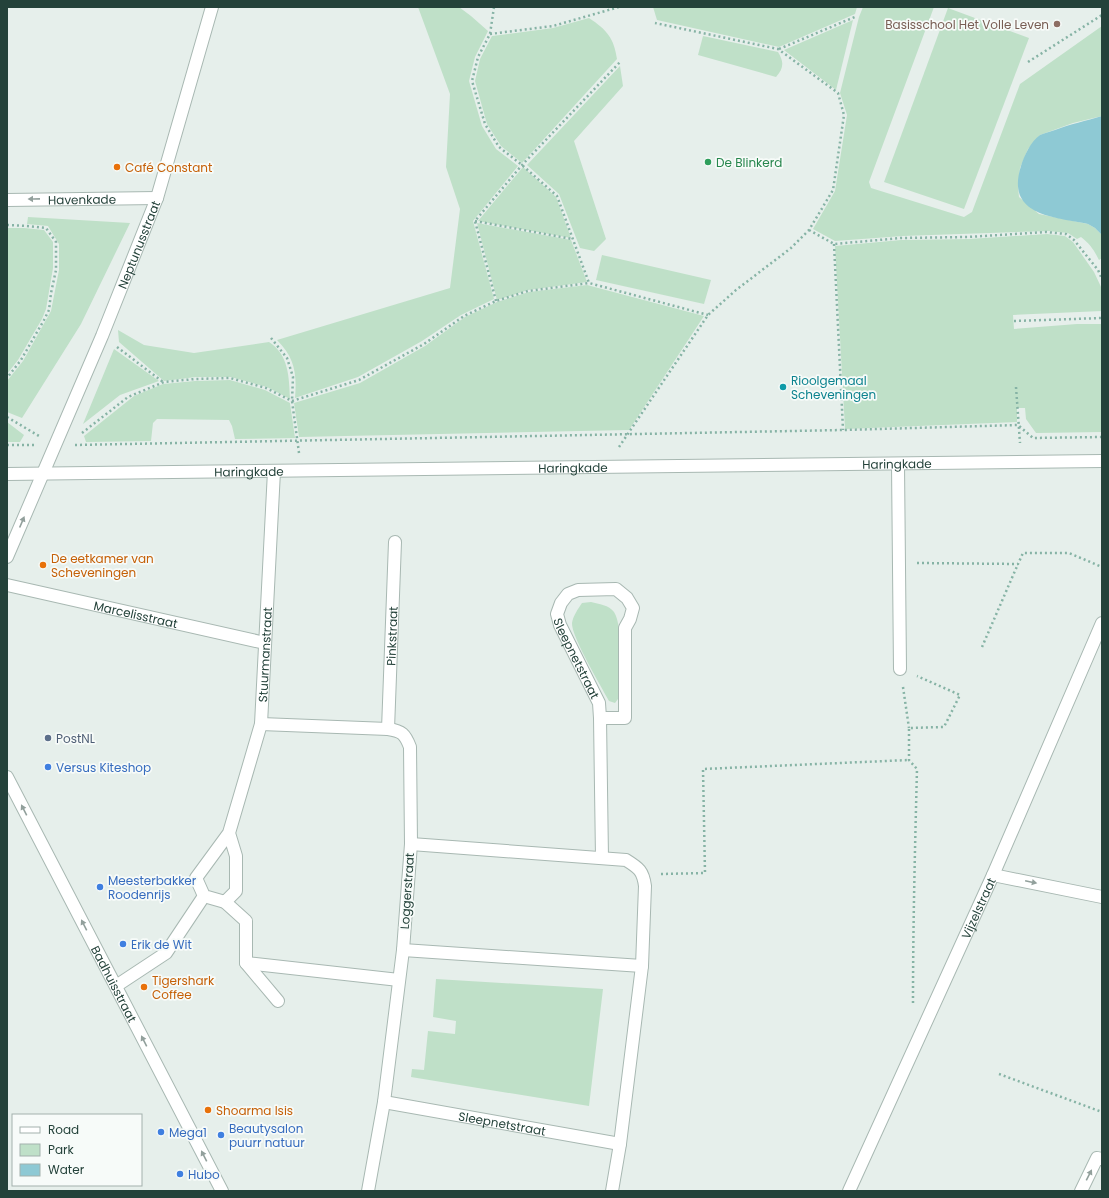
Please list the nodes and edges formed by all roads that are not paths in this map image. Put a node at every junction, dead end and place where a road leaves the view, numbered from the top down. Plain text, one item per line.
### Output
1 (212, 7) edge
2 (157, 198) junction
3 (7, 200) edge
4 (1102, 461) edge
5 (898, 464) junction
6 (274, 471) junction
7 (7, 474) edge
8 (43, 474) junction
9 (395, 542) dead end
10 (7, 558) edge
11 (7, 585) edge
12 (1102, 623) edge
13 (265, 643) junction
14 (900, 669) road end
15 (600, 718) junction
16 (261, 724) junction
17 (388, 729) junction
18 (7, 777) edge
19 (229, 833) junction
20 (411, 844) junction
21 (602, 858) junction
22 (993, 874) junction
23 (204, 896) junction
24 (1102, 897) edge
25 (225, 902) junction
26 (403, 950) junction
27 (246, 963) junction
28 (642, 966) junction
29 (399, 980) junction
30 (116, 986) junction
31 (278, 1001) dead end
32 (384, 1102) junction
33 (620, 1144) junction
34 (1100, 1159) edge
35 (222, 1191) edge
36 (368, 1191) edge
37 (612, 1191) edge
38 (849, 1191) edge
39 (1081, 1191) edge

1 - 2 street, Neptunusstraat
2 -> 3 street, Havenkade
2 - 8 street, Neptunusstraat
4 - 5 street, Haringkade
5 - 6 street, Haringkade
5 - 14 street
6 - 8 street, Haringkade
6 - 13 street, Stuurmanstraat
7 - 8 street, Haringkade
10 -> 8 street
9 - 17 street, Pinkstraat
11 - 13 street, Marcelisstraat
12 - 22 street, Vijzelstraat
13 - 16 street, Stuurmanstraat
15 - 15 street, Sleepnetstraat
15 - 21 street, Sleepnetstraat
16 - 17 street, Loggerstraat
16 - 19 street, Stuurmanstraat
17 - 20 street, Loggerstraat
30 -> 18 street, Badhuisstraat
19 - 23 street, Stuurmanstraat
19 - 25 street
20 - 21 street
20 - 26 street, Loggerstraat
21 - 28 street
22 -> 24 street
22 - 38 street, Vijzelstraat
23 - 25 street
23 - 30 street
25 - 27 street
26 - 28 street
26 - 29 street, Loggerstraat
27 - 29 street
27 - 31 street
28 - 33 street
29 - 32 street, Loggerstraat
35 -> 30 street, Badhuisstraat
32 - 33 street, Sleepnetstraat
32 - 36 street, Loggerstraat
33 - 37 street
39 -> 34 street

